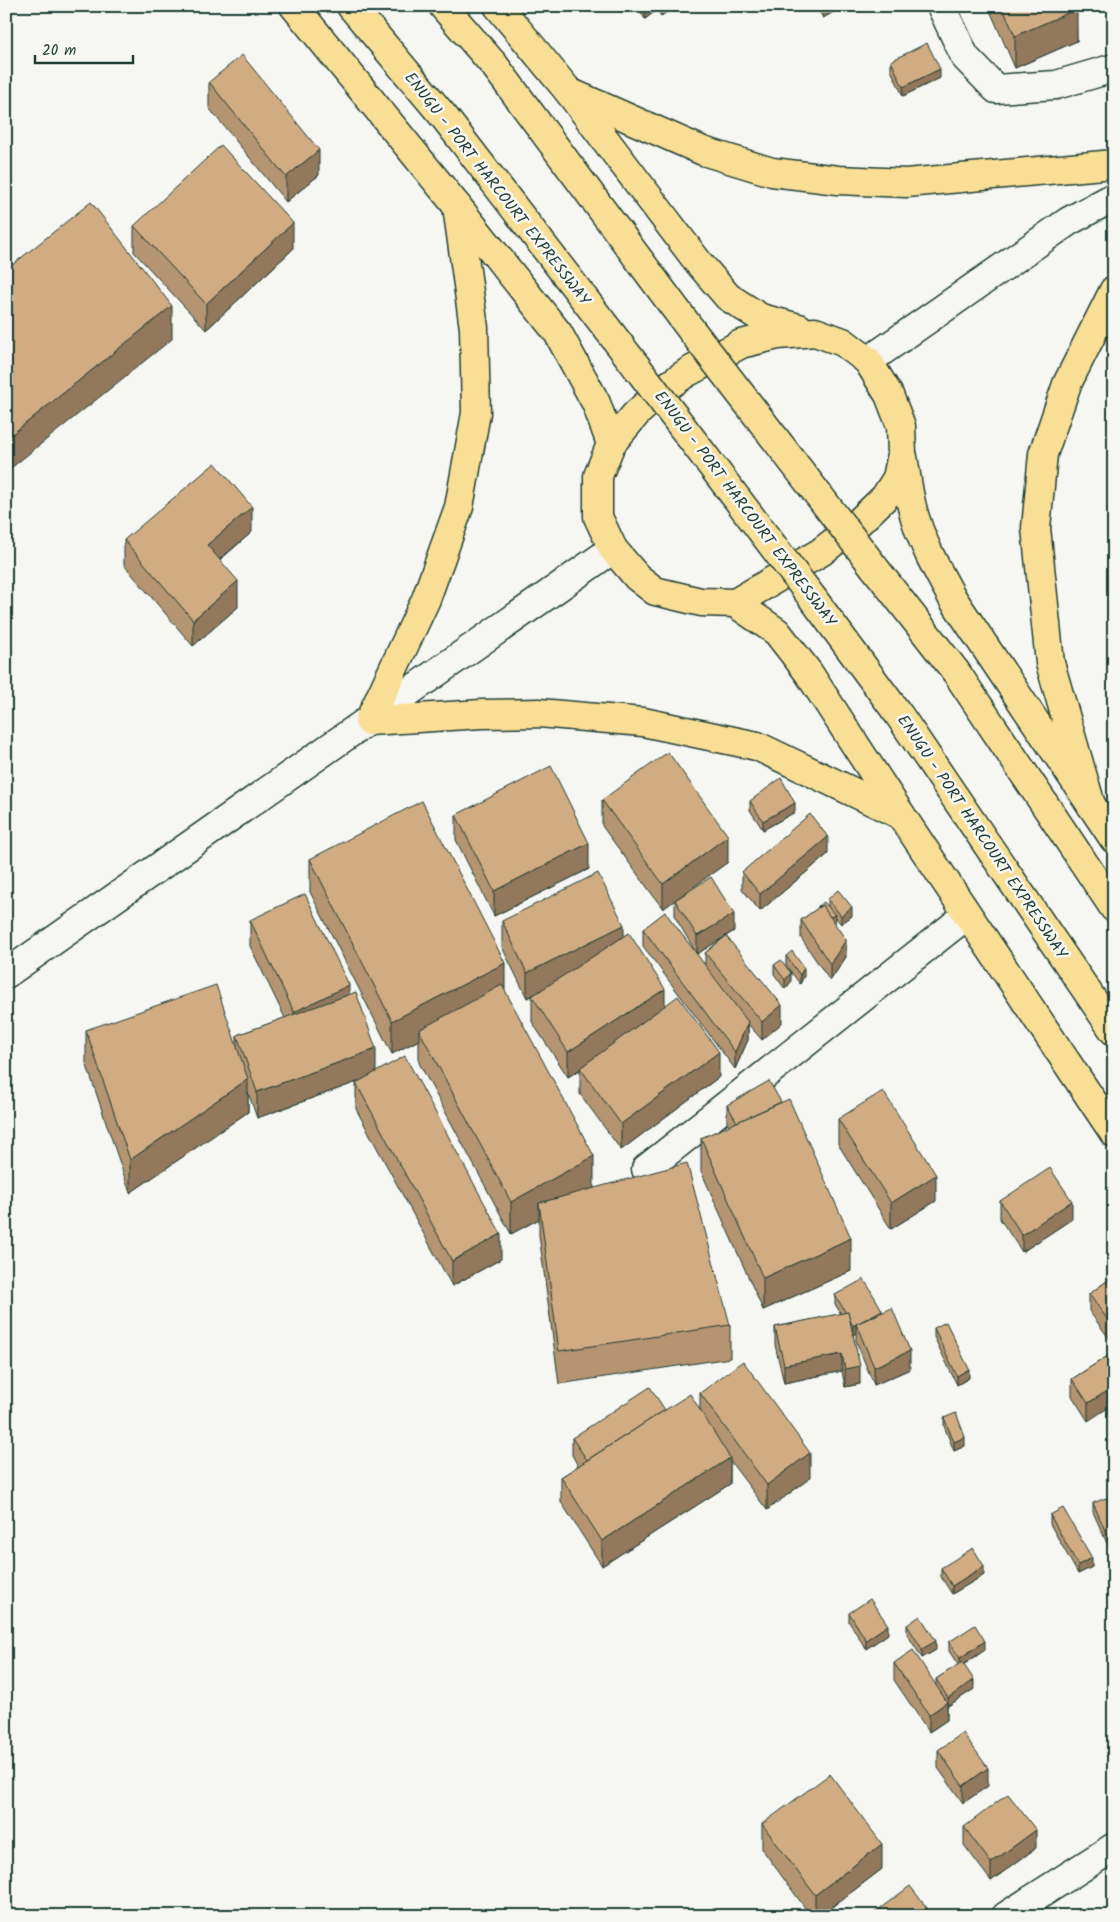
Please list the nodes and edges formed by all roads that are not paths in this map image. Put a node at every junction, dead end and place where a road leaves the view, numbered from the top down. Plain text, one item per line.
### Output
1 (294, 6) edge
2 (351, 6) edge
3 (443, 6) edge
4 (498, 6) edge
5 (941, 6) edge
6 (1114, 68) edge
7 (569, 92) junction
8 (1114, 164) edge
9 (1114, 197) edge
10 (457, 206) junction
11 (1114, 290) edge
12 (815, 332) junction
13 (868, 361) junction
14 (611, 444) junction
15 (902, 454) junction
16 (613, 549) junction
17 (735, 603) junction
18 (369, 720) junction
19 (1091, 805) junction
20 (901, 815) junction
21 (1114, 839) edge
22 (1114, 908) edge
23 (967, 915) junction
24 (6, 974) edge
25 (1114, 1031) edge
26 (1114, 1132) edge
27 (646, 1169) dead end
28 (1114, 1847) edge
29 (1006, 1916) edge

1 - 10 main road
2 - 25 main road, ENUGU - PORT HARCOURT EXPRESSWAY, bridge
3 - 22 main road, bridge
4 - 7 main road
5 - 6 street
7 - 8 main road
7 - 12 main road
9 - 13 street
10 - 14 main road
10 - 18 main road
11 - 19 main road
12 - 13 main road
12 - 14 main road
13 - 15 main road
14 - 16 main road
15 - 17 main road
15 - 19 main road
16 - 17 main road
16 - 18 street
17 - 20 main road
18 - 20 main road
18 - 24 street
19 - 21 main road
20 - 23 main road
23 - 26 main road
23 - 27 street
28 - 29 street

